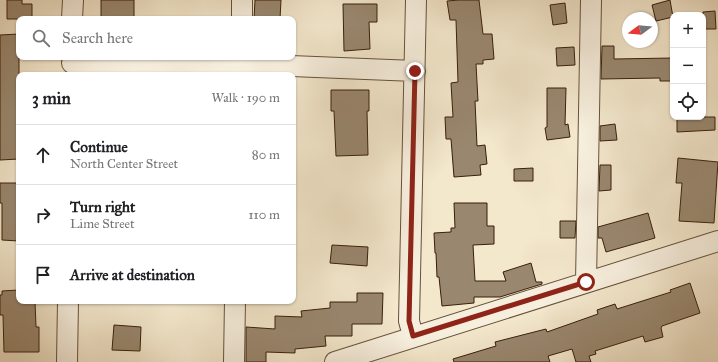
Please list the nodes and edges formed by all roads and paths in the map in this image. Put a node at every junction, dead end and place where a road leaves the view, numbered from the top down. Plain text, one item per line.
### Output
1 (73, 0) edge
2 (242, 0) edge
3 (416, 0) edge
4 (591, 0) edge
5 (72, 16) edge
6 (242, 16) edge
7 (72, 65) edge
8 (240, 65) edge
9 (415, 71) junction
10 (718, 241) edge
11 (586, 282) junction
12 (68, 304) edge
13 (235, 304) edge
14 (413, 336) junction
15 (357, 359) edge
16 (67, 362) edge
17 (234, 362) edge
18 (334, 362) edge

1 - 5 street
2 - 6 street
3 - 9 street
4 - 11 street
7 - 8 street
8 - 9 street
9 - 14 street
10 - 11 street
11 - 14 street
12 - 16 street
13 - 17 street
14 - 15 street
15 - 18 street

